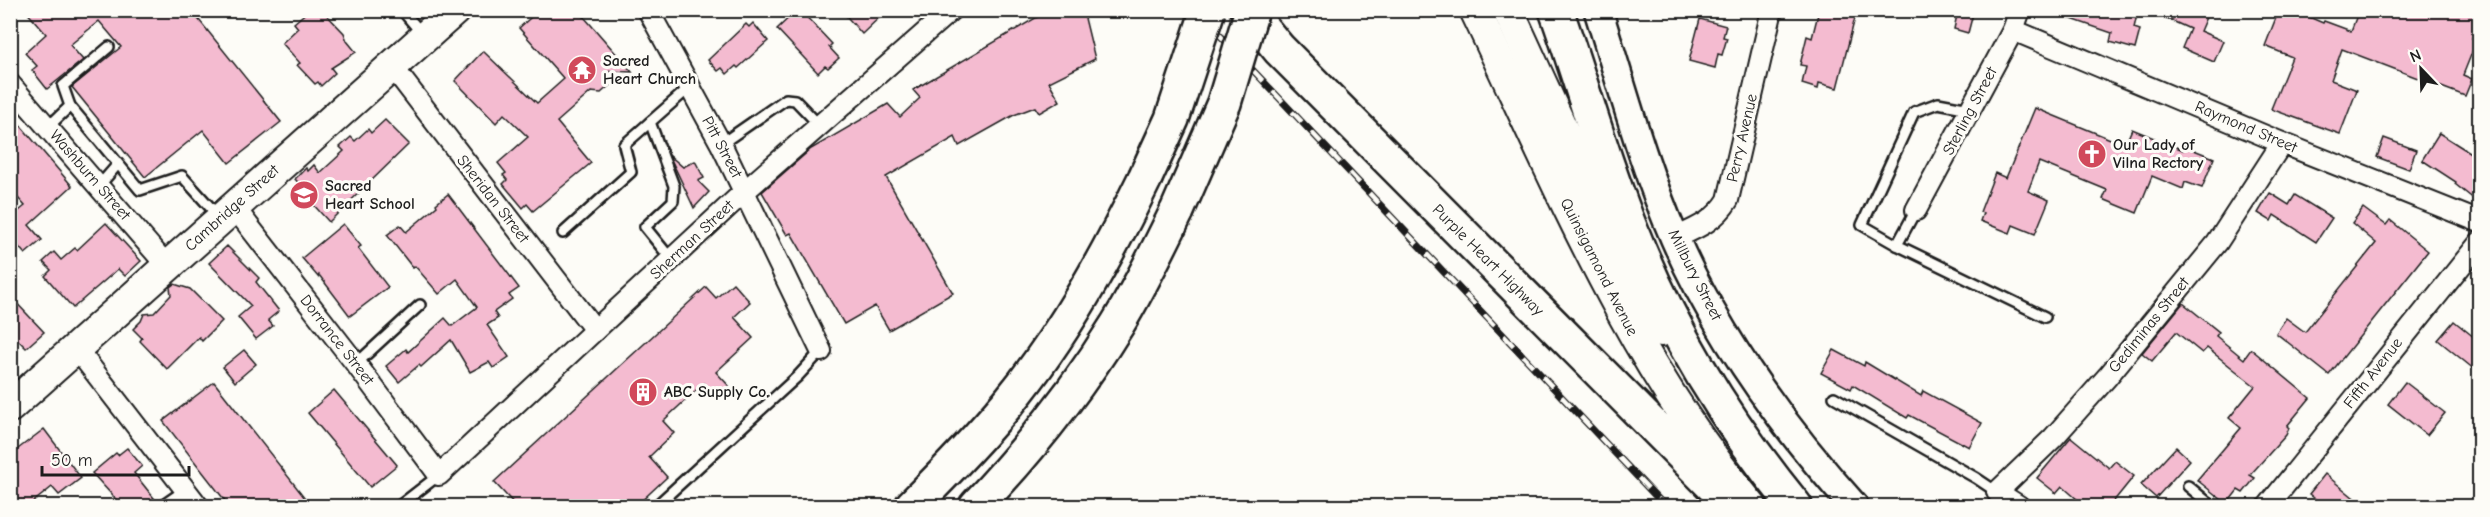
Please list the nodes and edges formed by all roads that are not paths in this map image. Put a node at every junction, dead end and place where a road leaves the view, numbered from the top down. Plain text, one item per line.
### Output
1 (402, 10) edge
2 (455, 10) edge
3 (648, 10) edge
4 (951, 10) edge
5 (1208, 10) edge
6 (1250, 10) edge
7 (1475, 10) edge
8 (1508, 10) edge
9 (1556, 10) edge
10 (1598, 10) edge
11 (1772, 10) edge
12 (2020, 10) edge
13 (2013, 30) junction
14 (424, 37) junction
15 (109, 47) dead end
16 (392, 66) junction
17 (10, 84) edge
18 (690, 87) junction
19 (70, 106) junction
20 (1971, 109) junction
21 (650, 122) junction
22 (820, 126) junction
23 (48, 127) junction
24 (2282, 143) junction
25 (721, 144) junction
26 (118, 164) junction
27 (98, 187) junction
28 (745, 191) junction
29 (1916, 210) joint
30 (227, 213) junction
31 (2480, 222) edge
32 (563, 233) dead end
33 (1675, 238) junction
34 (2480, 242) edge
35 (1897, 245) junction
36 (671, 259) junction
37 (168, 267) junction
38 (420, 305) dead end
39 (2045, 317) dead end
40 (595, 330) junction
41 (76, 348) junction
42 (821, 351) joint
43 (356, 364) junction
44 (1834, 397) dead end
45 (1721, 405) junction
46 (10, 407) edge
47 (439, 475) junction
48 (2188, 486) dead end
49 (185, 490) junction
50 (1996, 492) junction
51 (162, 507) edge
52 (198, 507) edge
53 (399, 507) edge
54 (656, 507) edge
55 (912, 507) edge
56 (976, 507) edge
57 (1733, 507) edge
58 (1752, 507) edge
59 (1795, 507) edge
60 (1854, 507) edge
61 (2019, 507) edge
62 (2212, 507) edge
63 (2268, 507) edge

1 - 14 lane
2 - 14 main road, Cambridge Street
3 - 18 street, Pitt Street
4 - 22 street, Sherman Street
5 - 55 highway, bridge
6 - 56 highway, bridge
6 - 57 highway, Purple Heart Highway
7 - 58 main road, Quinsigamond Avenue
8 - 45 main road, Quinsigamond Avenue
9 - 45 highway
10 - 33 main road, Millbury Street
11 - 33 street, Perry Avenue
12 - 13 street, Sterling Street
13 - 20 street, Sterling Street
13 - 24 street, Raymond Street
14 - 16 main road, Cambridge Street
15 - 19 lane
16 - 30 main road, Cambridge Street
16 - 40 street, Sheridan Street
17 - 23 street, Washburn Street
18 - 21 lane
18 - 25 street, Pitt Street
19 - 23 lane
19 - 26 lane
20 - 29 street, Sterling Street
20 - 35 lane
21 - 32 lane
21 - 36 lane
22 - 25 lane
22 - 28 street, Sherman Street
23 - 27 street, Washburn Street
24 - 31 street, Raymond Street
24 - 50 street, Gediminas Street
25 - 28 street, Pitt Street
26 - 27 lane
26 - 30 lane
27 - 37 street, Washburn Street
28 - 36 street, Sherman Street
28 - 42 street, Pitt Street
29 - 35 lane
30 - 37 main road, Cambridge Street
30 - 43 street, Dorrance Street
33 - 60 main road, Millbury Street
34 - 63 street, Fifth Avenue
35 - 39 lane
36 - 40 street, Sherman Street
37 - 41 main road, Cambridge Street
38 - 43 lane
40 - 47 street, Sherman Street
41 - 46 main road, Cambridge Street
41 - 49 street
42 - 54 lane
43 - 47 street, Dorrance Street
44 - 50 lane
45 - 59 highway
47 - 53 lane
48 - 62 lane
49 - 51 lane
49 - 52 street
50 - 61 street

